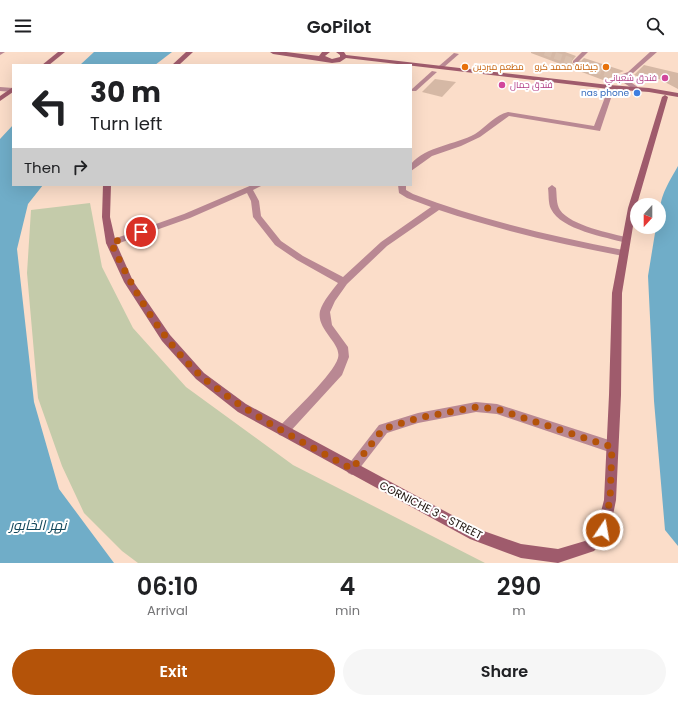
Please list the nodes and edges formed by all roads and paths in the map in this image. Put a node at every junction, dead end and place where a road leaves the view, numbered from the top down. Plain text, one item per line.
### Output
1 (62, 52) edge
2 (190, 52) edge
3 (273, 52) edge
4 (310, 52) edge
5 (585, 52) edge
6 (654, 52) edge
7 (341, 54) edge
8 (456, 54) dead end
9 (325, 55) edge
10 (338, 60) junction
11 (575, 62) dead end
12 (46, 64) edge
13 (176, 64) edge
14 (366, 64) edge
15 (441, 67) junction
16 (412, 70) edge
17 (434, 72) junction
18 (0, 89) edge
19 (12, 90) edge
20 (414, 90) dead end
21 (637, 90) junction
22 (610, 92) junction
23 (678, 95) edge
24 (665, 97) junction
25 (0, 99) edge
26 (678, 100) edge
27 (413, 164) edge
28 (107, 186) edge
29 (402, 186) edge
30 (253, 187) edge
31 (552, 188) dead end
32 (437, 207) junction
33 (626, 240) junction
34 (111, 243) junction
35 (623, 253) junction
36 (344, 282) junction
37 (283, 431) junction
38 (612, 447) junction
39 (352, 469) junction

1 - 12 street
2 - 13 street
3 - 9 street
4 - 9 street
5 - 11 street
6 - 21 street
7 - 10 street
7 - 15 street
8 - 15 street
9 - 10 street
10 - 14 street
15 - 21 street
16 - 17 street
17 - 20 street
17 - 22 street
18 - 19 street
19 - 25 street
21 - 23 street
22 - 24 street
22 - 27 street
24 - 26 street
24 - 33 street, CORNICHE 3 - STREET
28 - 34 street, CORNICHE 3 - STREET
29 - 32 street
30 - 34 street
30 - 36 street
31 - 33 street
32 - 35 street
32 - 36 street
33 - 35 street, CORNICHE 3 - STREET
34 - 37 street, CORNICHE 3 - STREET
35 - 38 street, CORNICHE 3 - STREET
36 - 37 street
37 - 39 street, CORNICHE 3 - STREET
38 - 39 street
38 - 39 street, CORNICHE 3 - STREET

